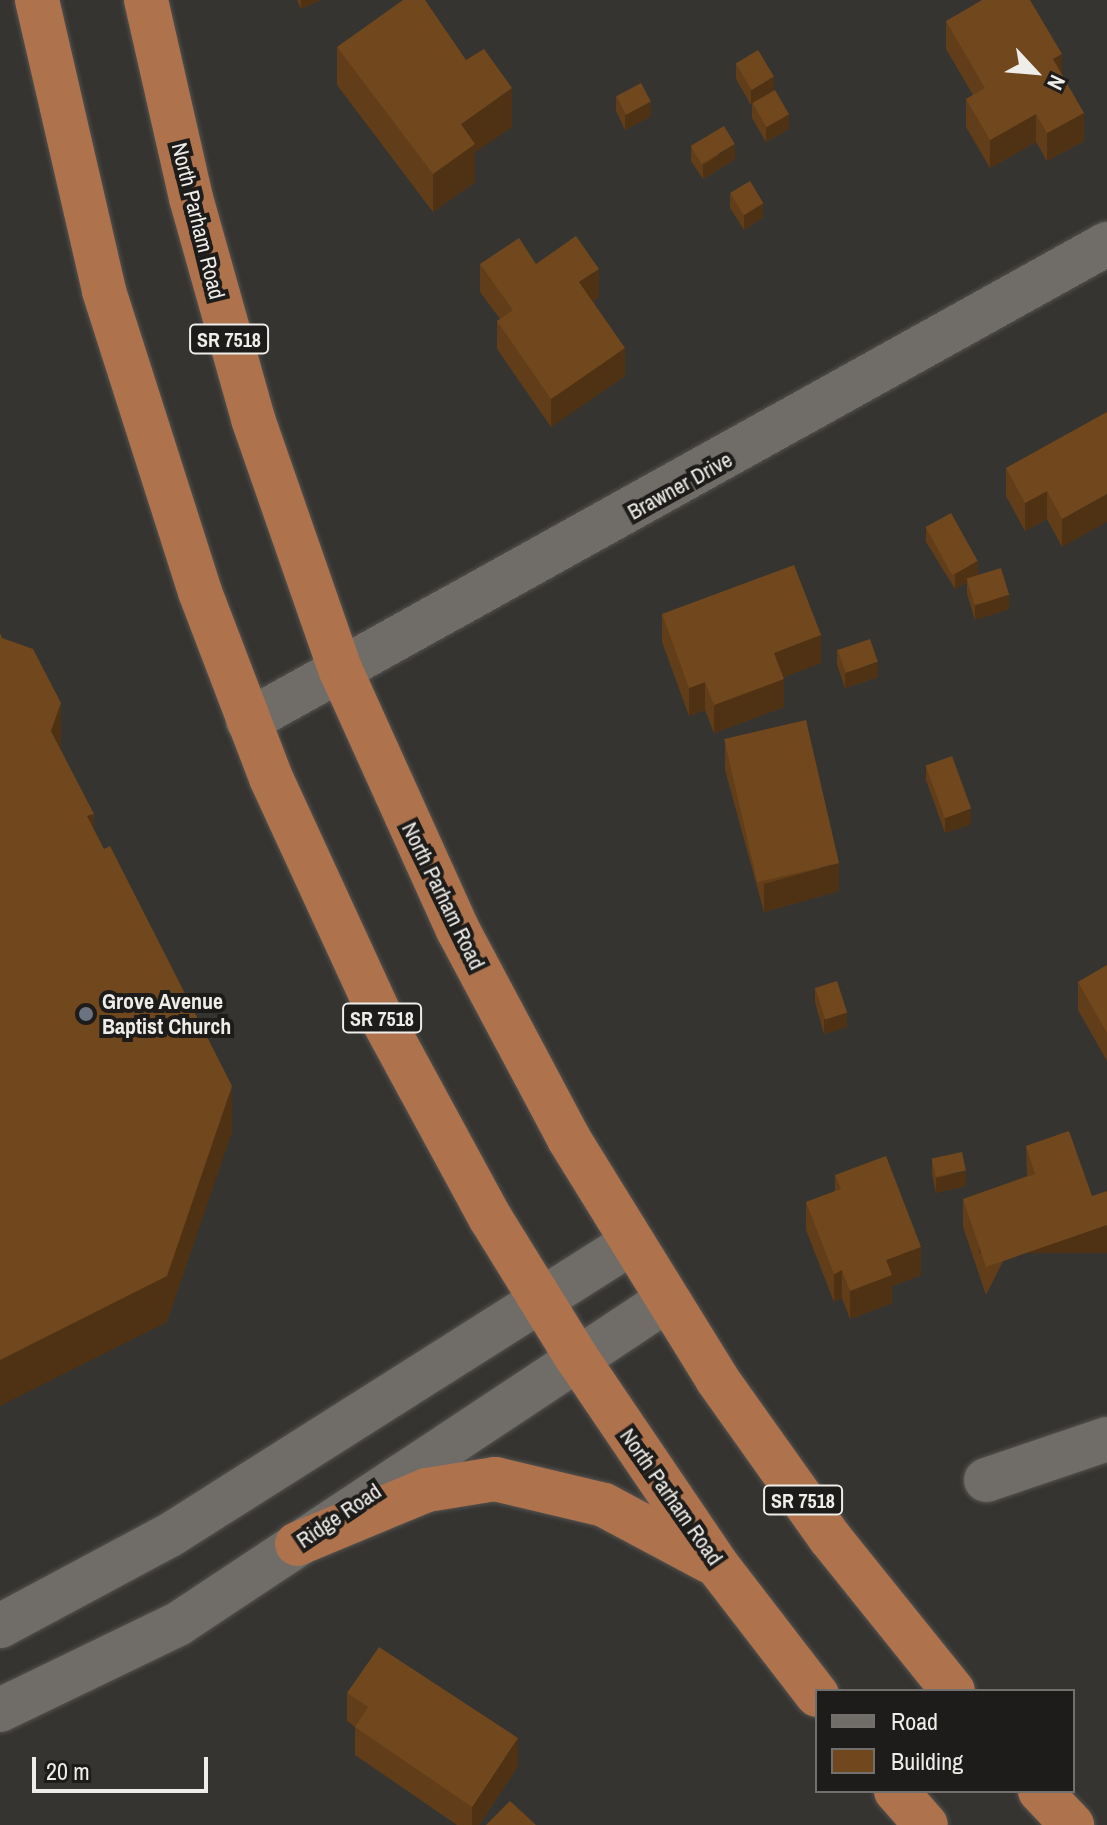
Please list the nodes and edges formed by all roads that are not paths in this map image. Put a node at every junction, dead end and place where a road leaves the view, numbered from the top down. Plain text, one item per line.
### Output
1 (37, 0) edge
2 (146, 0) edge
3 (1107, 244) edge
4 (341, 671) junction
5 (248, 721) junction
6 (631, 1243) junction
7 (667, 1300) junction
8 (542, 1301) junction
9 (577, 1358) junction
10 (1107, 1439) edge
11 (986, 1480) dead end
12 (297, 1544) junction
13 (717, 1565) junction
14 (0, 1626) edge
15 (951, 1689) edge
16 (815, 1692) edge
17 (0, 1710) edge
18 (898, 1793) edge
19 (1042, 1793) edge
20 (926, 1825) edge
21 (1072, 1825) edge

1 - 5 highway, North Parham Road / SR 7518
2 - 4 highway, North Parham Road / SR 7518
3 - 4 street, Brawner Drive
4 - 5 street, Brawner Drive
4 - 6 highway, North Parham Road / SR 7518
5 - 8 highway, North Parham Road / SR 7518
6 - 7 highway, North Parham Road / SR 7518
6 - 8 street
7 - 9 street, Ridge Road
7 - 15 highway, North Parham Road / SR 7518
8 - 9 highway, North Parham Road / SR 7518
8 - 14 street
9 - 12 street, Ridge Road
9 - 13 highway, North Parham Road / SR 7518
10 - 11 street
12 - 13 highway
12 - 17 street, Ridge Road
13 - 16 highway, North Parham Road / SR 7518
18 - 20 highway
19 - 21 highway

